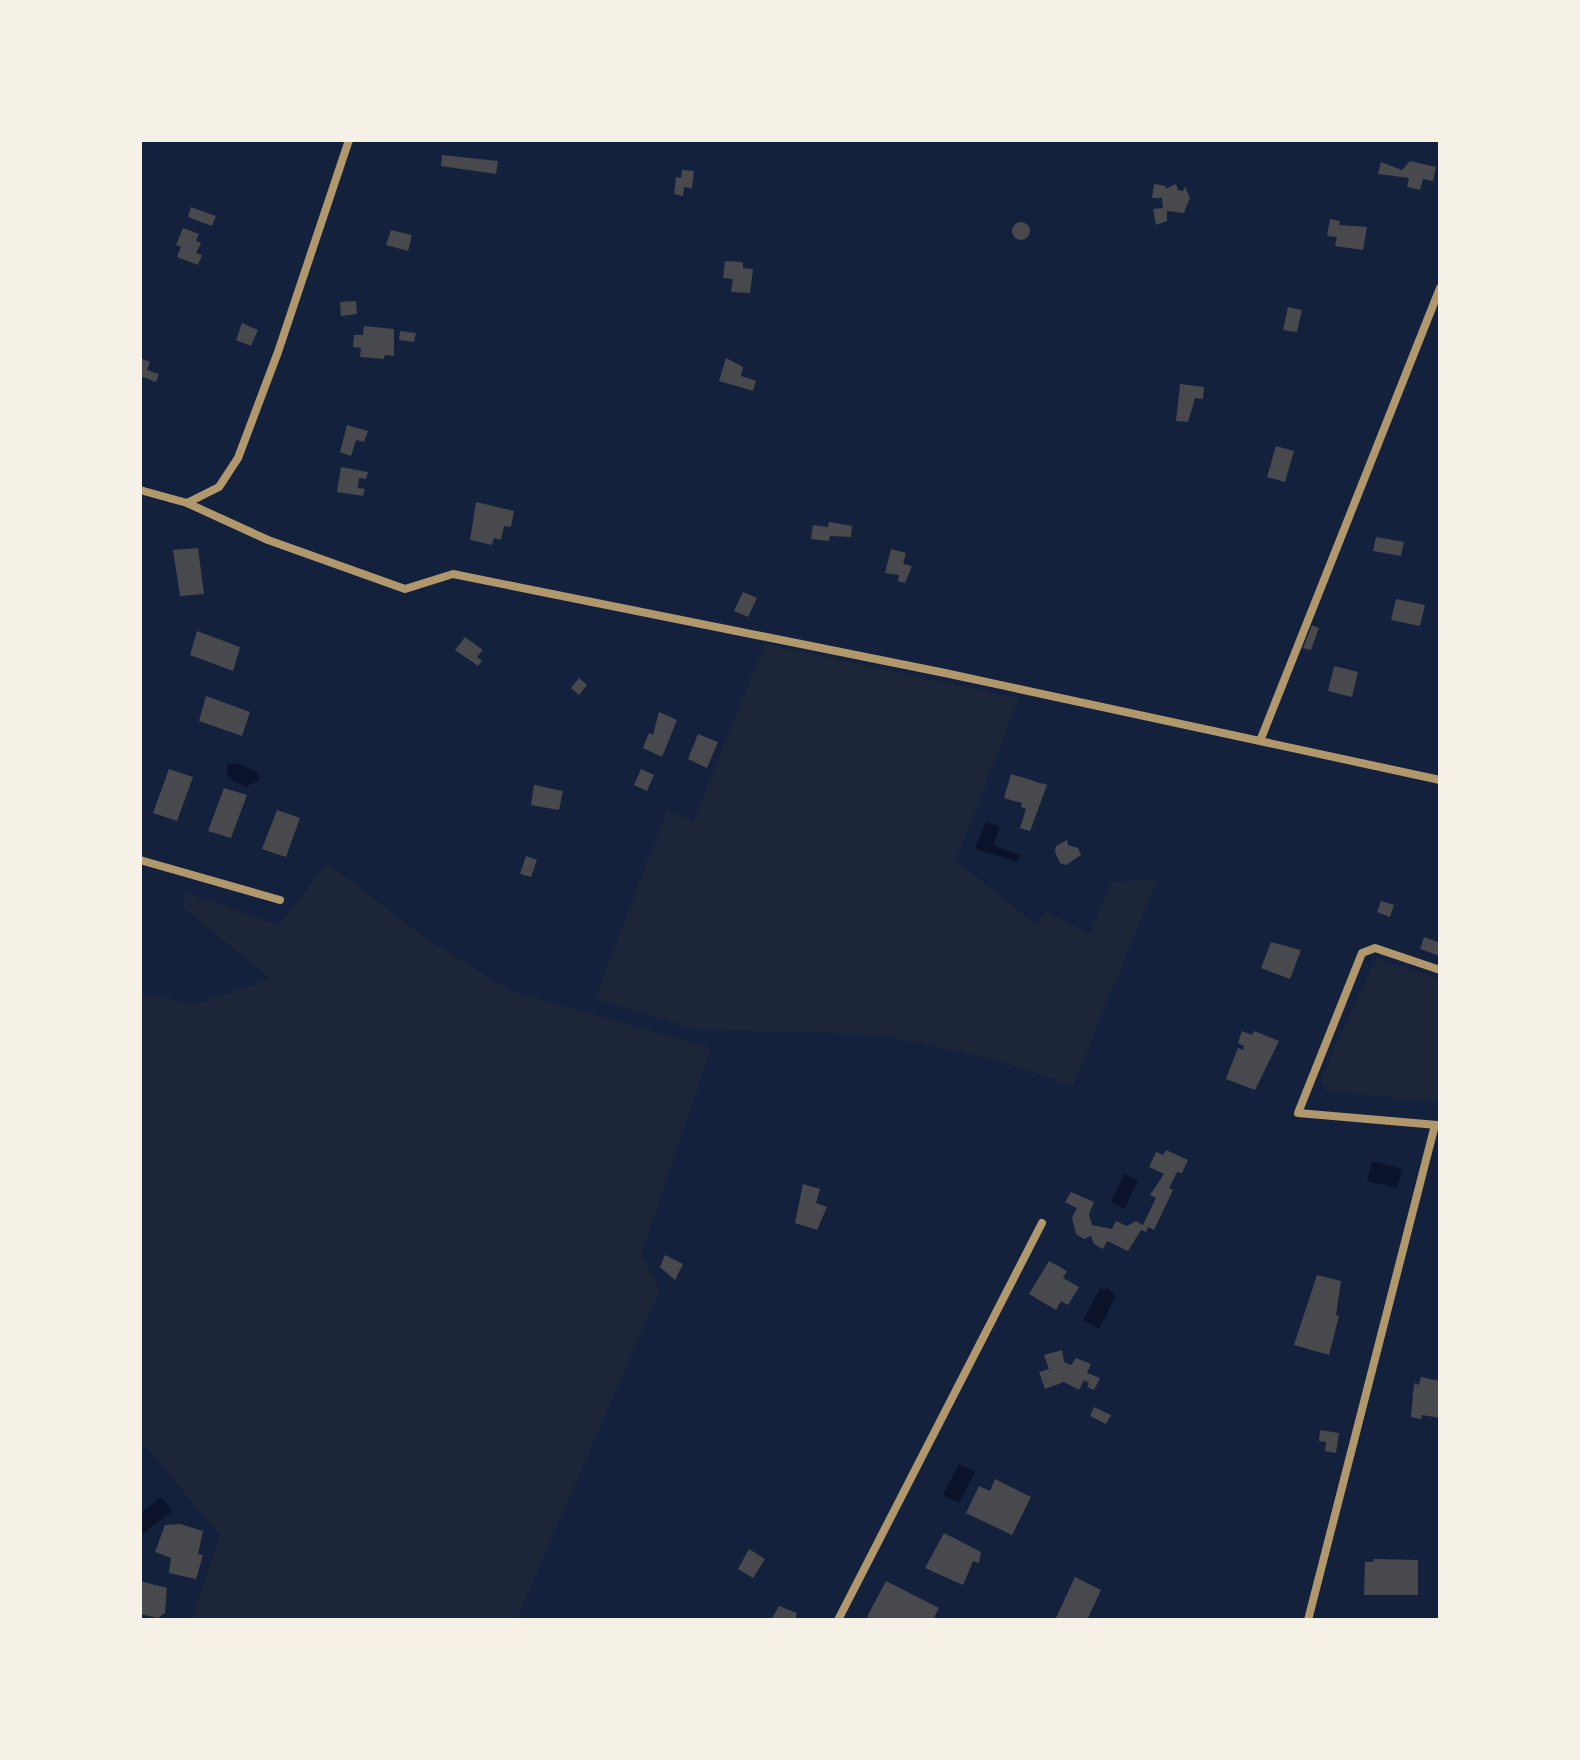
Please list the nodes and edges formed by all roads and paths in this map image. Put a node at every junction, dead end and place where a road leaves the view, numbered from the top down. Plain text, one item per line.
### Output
1 (349, 140) edge
2 (1440, 288) edge
3 (140, 490) edge
4 (187, 503) junction
5 (1260, 741) junction
6 (1440, 780) edge
7 (140, 860) edge
8 (280, 900) dead end
9 (1440, 970) edge
10 (1437, 1125) edge
11 (1042, 1223) dead end
12 (838, 1620) edge
13 (1308, 1620) edge

1 - 4 street
2 - 5 street
3 - 4 street
4 - 5 street
5 - 6 street
7 - 8 street
9 - 10 street
10 - 13 street
11 - 12 street

